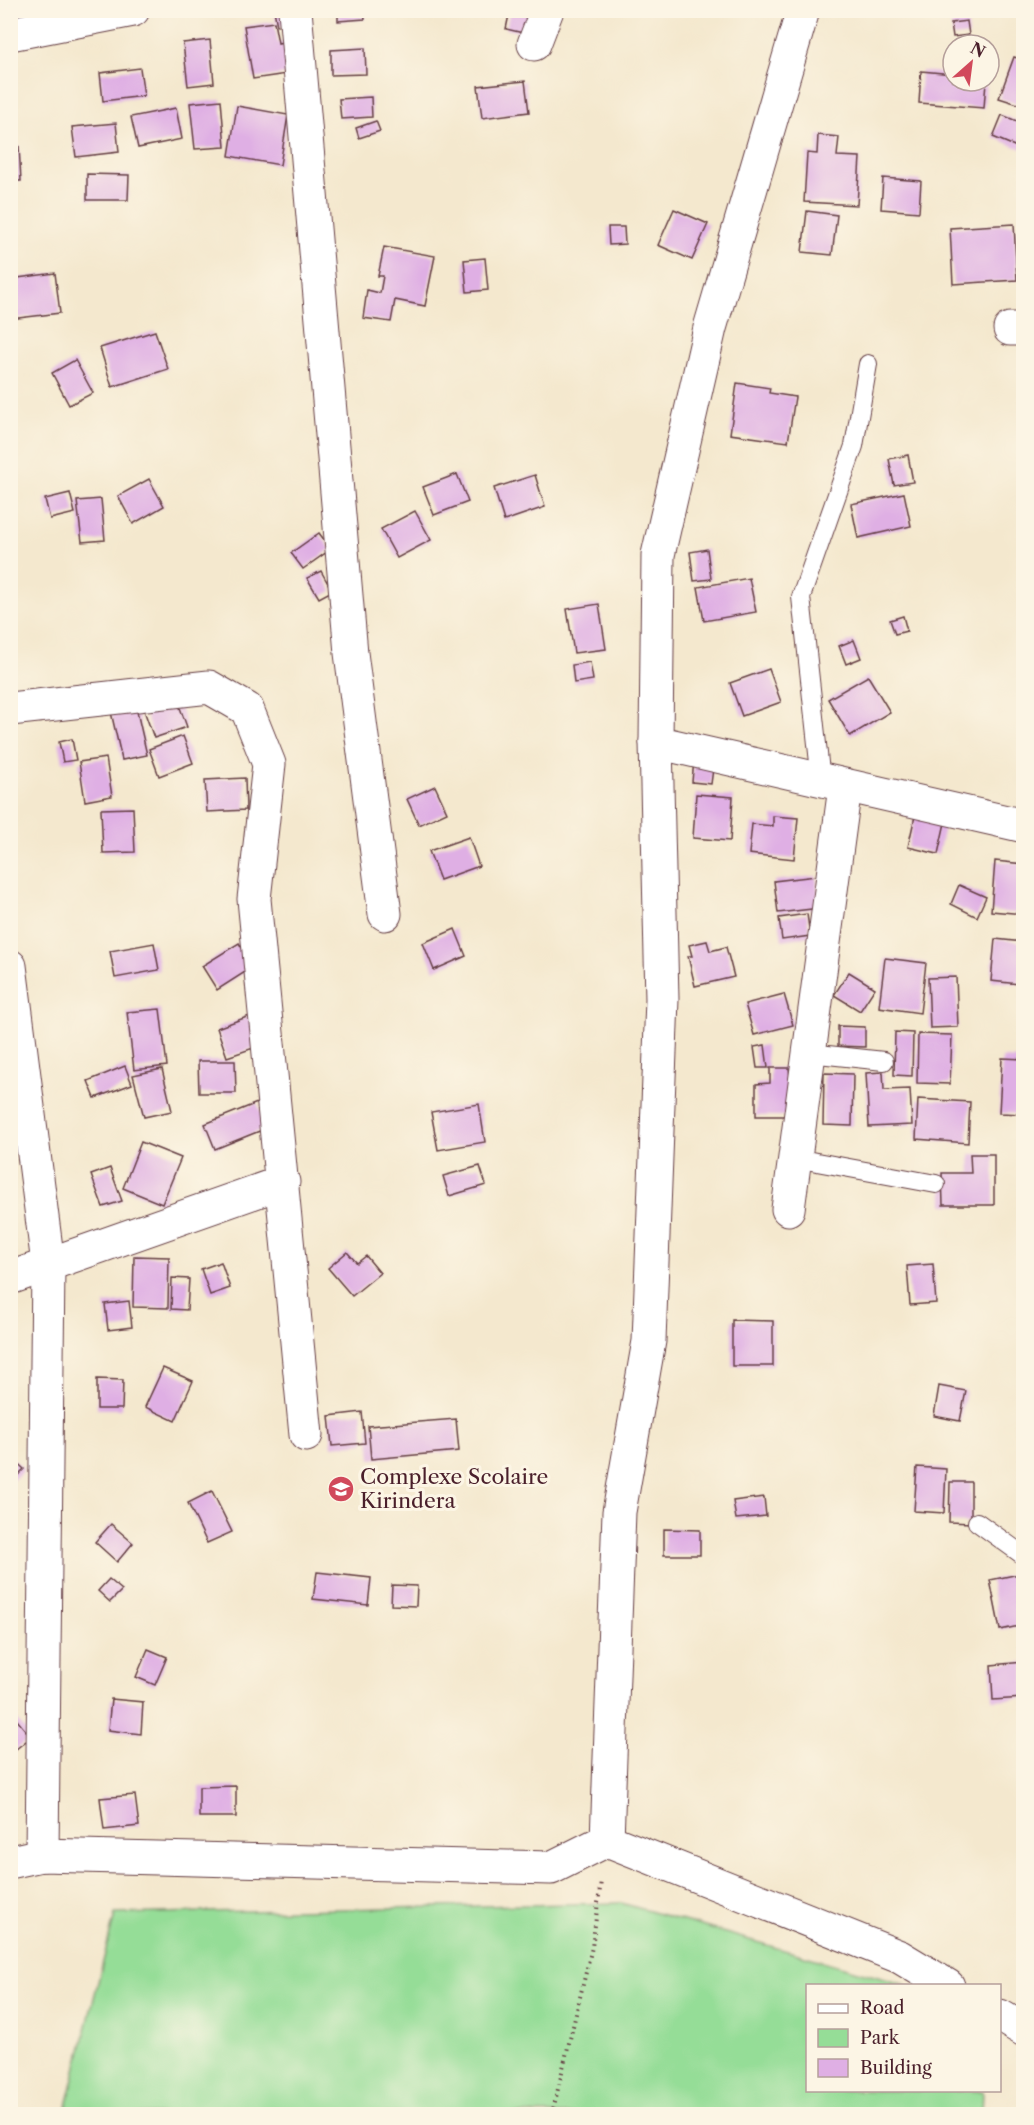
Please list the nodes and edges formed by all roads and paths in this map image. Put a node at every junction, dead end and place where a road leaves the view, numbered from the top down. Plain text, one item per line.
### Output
1 (133, 10) edge
2 (295, 10) edge
3 (547, 10) edge
4 (803, 10) edge
5 (10, 34) edge
6 (534, 44) dead end
7 (868, 364) dead end
8 (10, 709) edge
9 (656, 742) junction
10 (833, 784) junction
11 (1023, 826) edge
12 (385, 914) dead end
13 (10, 966) edge
14 (809, 1053) junction
15 (884, 1061) dead end
16 (795, 1158) junction
17 (283, 1182) junction
18 (936, 1184) dead end
19 (788, 1209) dead end
20 (48, 1264) junction
21 (10, 1278) edge
22 (306, 1435) dead end
23 (977, 1522) dead end
24 (1023, 1556) edge
25 (607, 1840) junction
26 (42, 1854) junction
27 (10, 1862) edge
28 (945, 1984) edge
29 (1001, 2017) edge
30 (1023, 2030) edge
31 (552, 2115) edge

1 - 5 street
2 - 12 street
3 - 6 street
4 - 9 street
7 - 10 lane
8 - 17 street
9 - 10 street
9 - 25 street
10 - 11 street
10 - 14 street
13 - 20 street
14 - 15 lane
14 - 16 street
16 - 18 lane
16 - 19 street
17 - 20 street
17 - 22 street
20 - 21 street
20 - 26 street
23 - 24 lane
25 - 26 street
25 - 28 street
25 - 31 path
26 - 27 street
29 - 30 street

